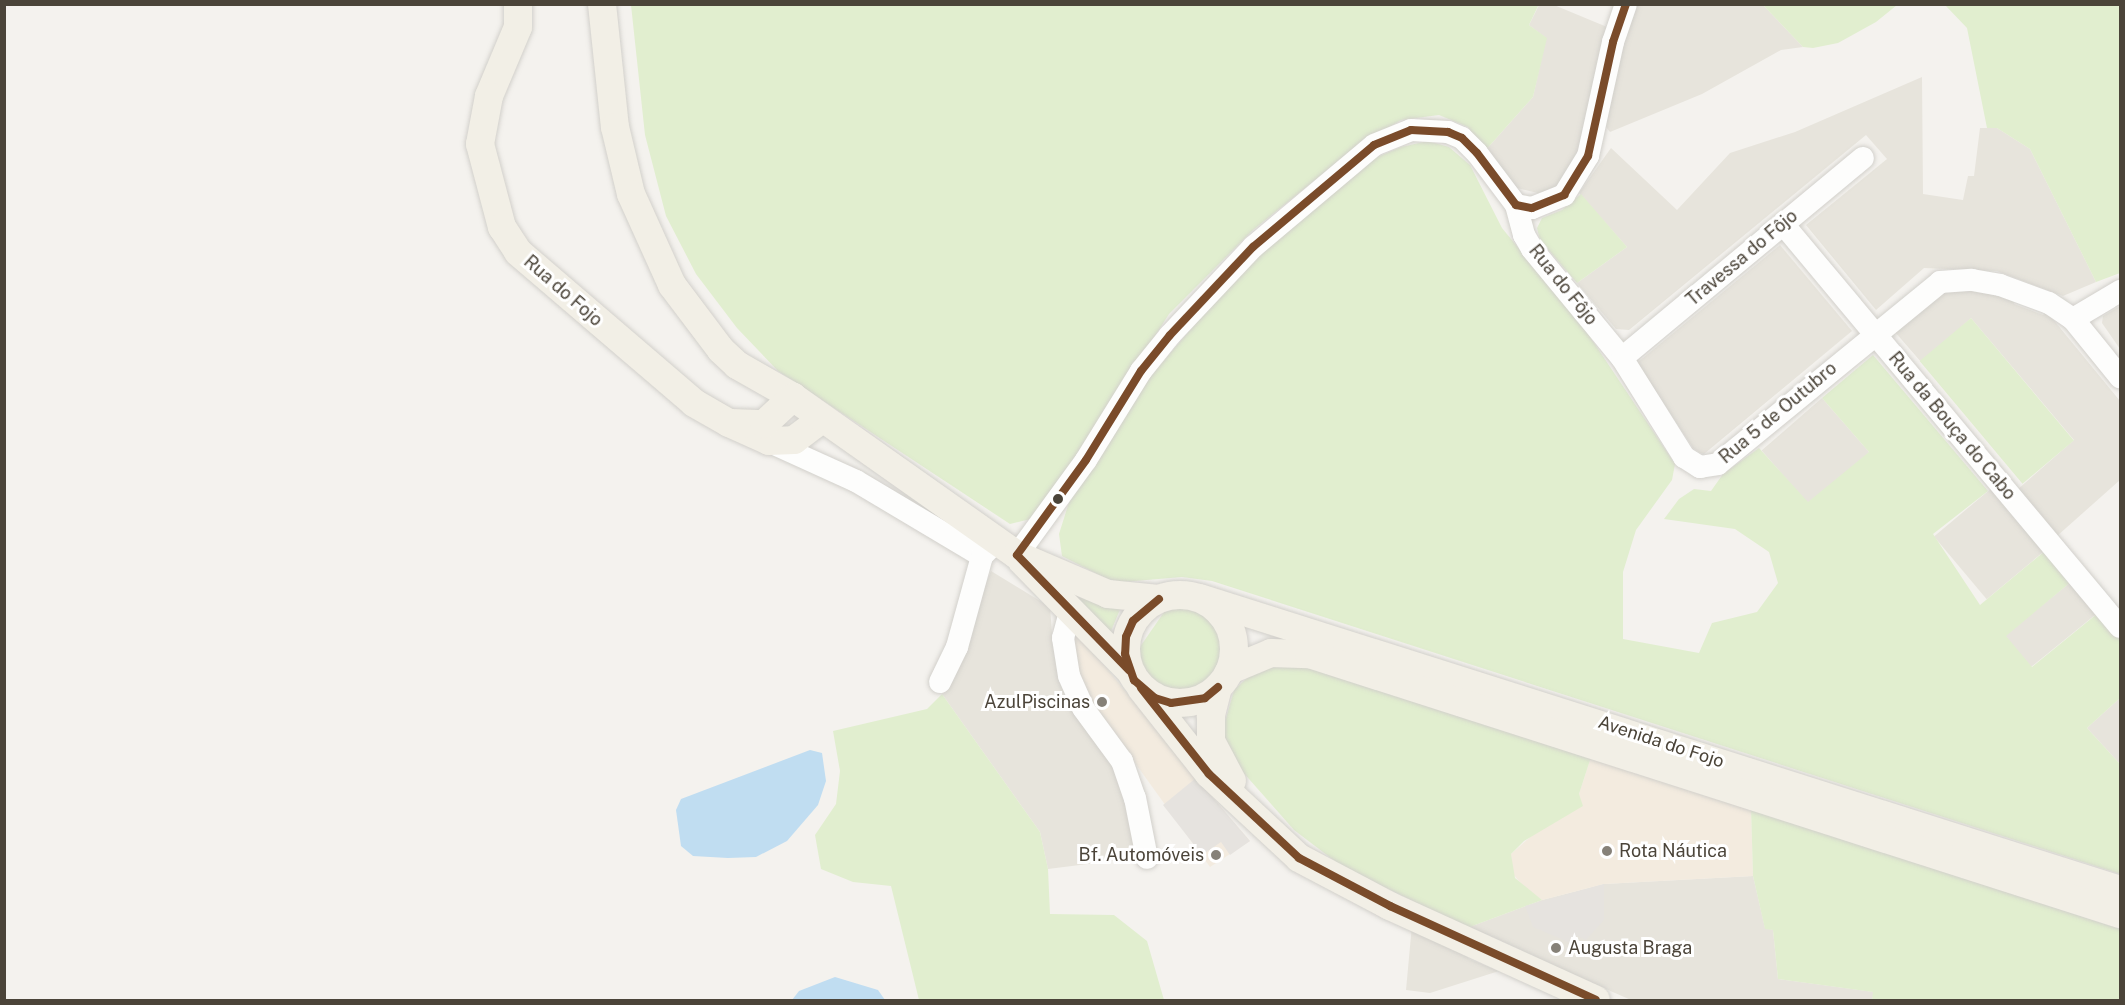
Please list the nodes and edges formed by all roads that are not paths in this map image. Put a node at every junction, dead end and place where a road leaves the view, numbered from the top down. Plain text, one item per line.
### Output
1 (518, 4) edge
2 (602, 4) edge
3 (614, 4) edge
4 (1626, 4) edge
5 (1863, 158) dead end
6 (1516, 205) junction
7 (1783, 224) junction
8 (2121, 291) edge
9 (2073, 319) junction
10 (1875, 333) junction
11 (1622, 358) junction
12 (2121, 377) edge
13 (793, 397) junction
14 (823, 418) junction
15 (729, 423) junction
16 (769, 441) junction
17 (999, 551) junction
18 (1158, 598) junction
19 (1200, 598) junction
20 (1070, 612) junction
21 (2121, 627) edge
22 (1135, 679) junction
23 (1224, 679) junction
24 (940, 682) dead end
25 (1247, 806) junction
26 (1147, 858) dead end
27 (2121, 890) edge
28 (2121, 914) edge
29 (1596, 1000) edge

1 - 15 main road, Rua do Fojo
2 - 13 main road
3 - 13 main road
4 - 6 street
5 - 7 street, Travessa do Fôjo
6 - 11 street, Rua do Fôjo
6 - 17 street, Rua do Fôjo
7 - 10 street, Rua da Bouça do Cabo
7 - 11 street, Travessa do Fôjo
8 - 9 street
9 - 10 street
9 - 12 street
10 - 11 street, Rua 5 de Outubro
10 - 21 street, Rua da Bouça do Cabo
13 - 14 main road
13 - 15 main road
14 - 16 main road
14 - 17 main road
15 - 16 main road, Rua do Fojo
16 - 17 street
17 - 18 main road, Avenida do Fojo
17 - 20 main road
17 - 24 street
18 - 19 main road, Avenida do Fojo
18 - 22 main road
19 - 23 main road
19 - 27 main road, Avenida do Fojo
20 - 22 main road
20 - 26 street
22 - 23 main road, Avenida do Fojo
22 - 25 main road
23 - 25 main road
23 - 28 main road, Avenida do Fojo
25 - 29 main road

